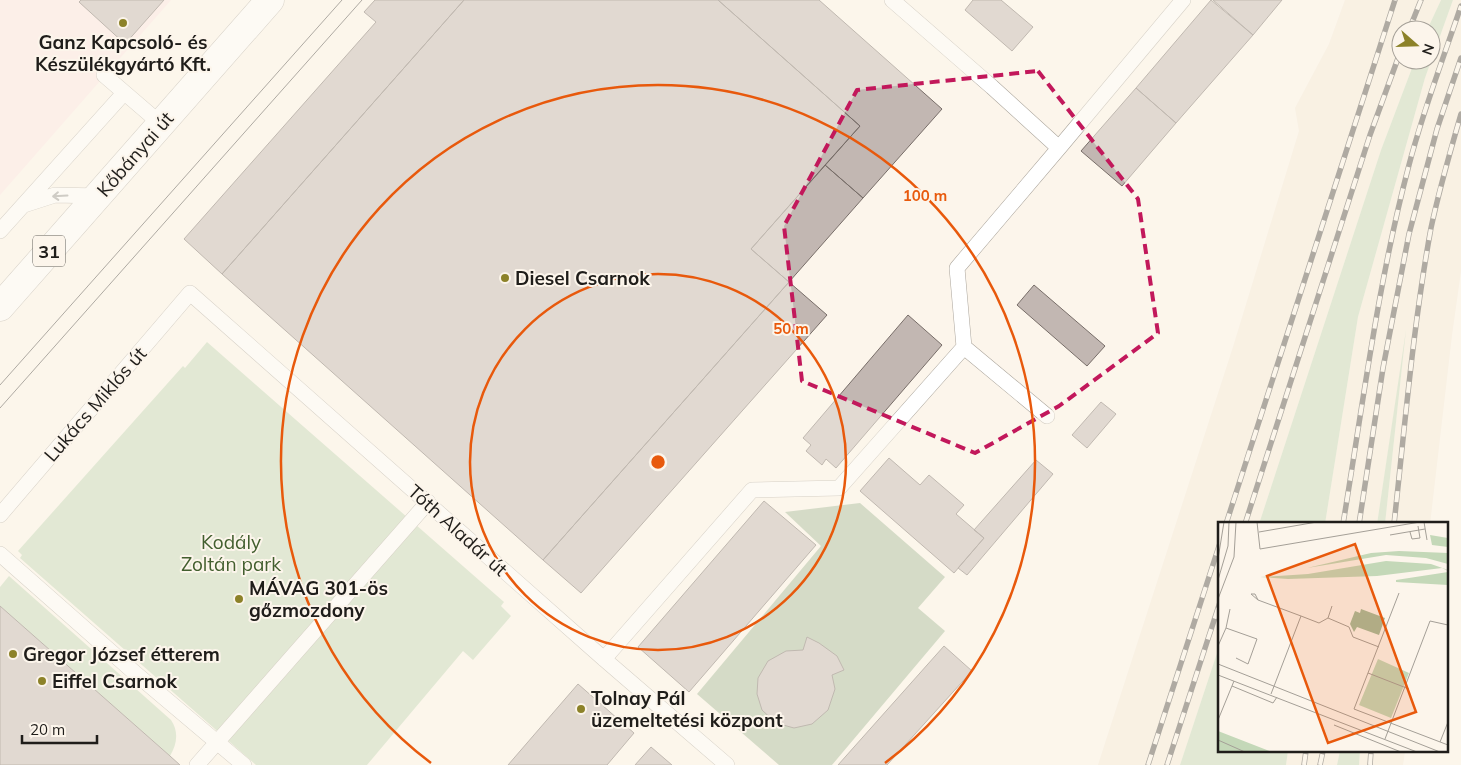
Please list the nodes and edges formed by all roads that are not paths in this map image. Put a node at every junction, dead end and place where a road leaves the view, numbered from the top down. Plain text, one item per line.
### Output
1 (270, 0) edge
2 (892, 0) edge
3 (1183, 0) edge
4 (104, 75) dead end
5 (124, 93) junction
6 (161, 124) junction
7 (1059, 148) junction
8 (99, 196) junction
9 (23, 205) junction
10 (0, 231) edge
11 (190, 294) joint
12 (0, 307) edge
13 (964, 347) junction
14 (1046, 416) dead end
15 (428, 502) junction
16 (0, 515) edge
17 (0, 554) edge
18 (604, 659) junction
19 (217, 741) junction
20 (197, 765) edge
21 (244, 765) edge
22 (727, 765) edge

1 - 6 main road, Kőbányai út / 31
2 - 7 lane
3 - 7 lane
4 - 5 lane
5 - 6 lane
5 - 9 lane
6 - 8 main road, Kőbányai út / 31
7 - 13 lane
8 -> 9 lane
8 - 12 main road, Kőbányai út / 31
9 - 10 lane
11 - 15 lane, Tóth Aladár út
11 - 16 lane, Lukács Miklós út
13 - 14 lane
13 - 18 lane
15 - 18 lane, Tóth Aladár út
15 - 19 lane
17 - 19 lane
18 - 22 lane, Tóth Aladár út
19 - 20 lane
19 - 21 lane

